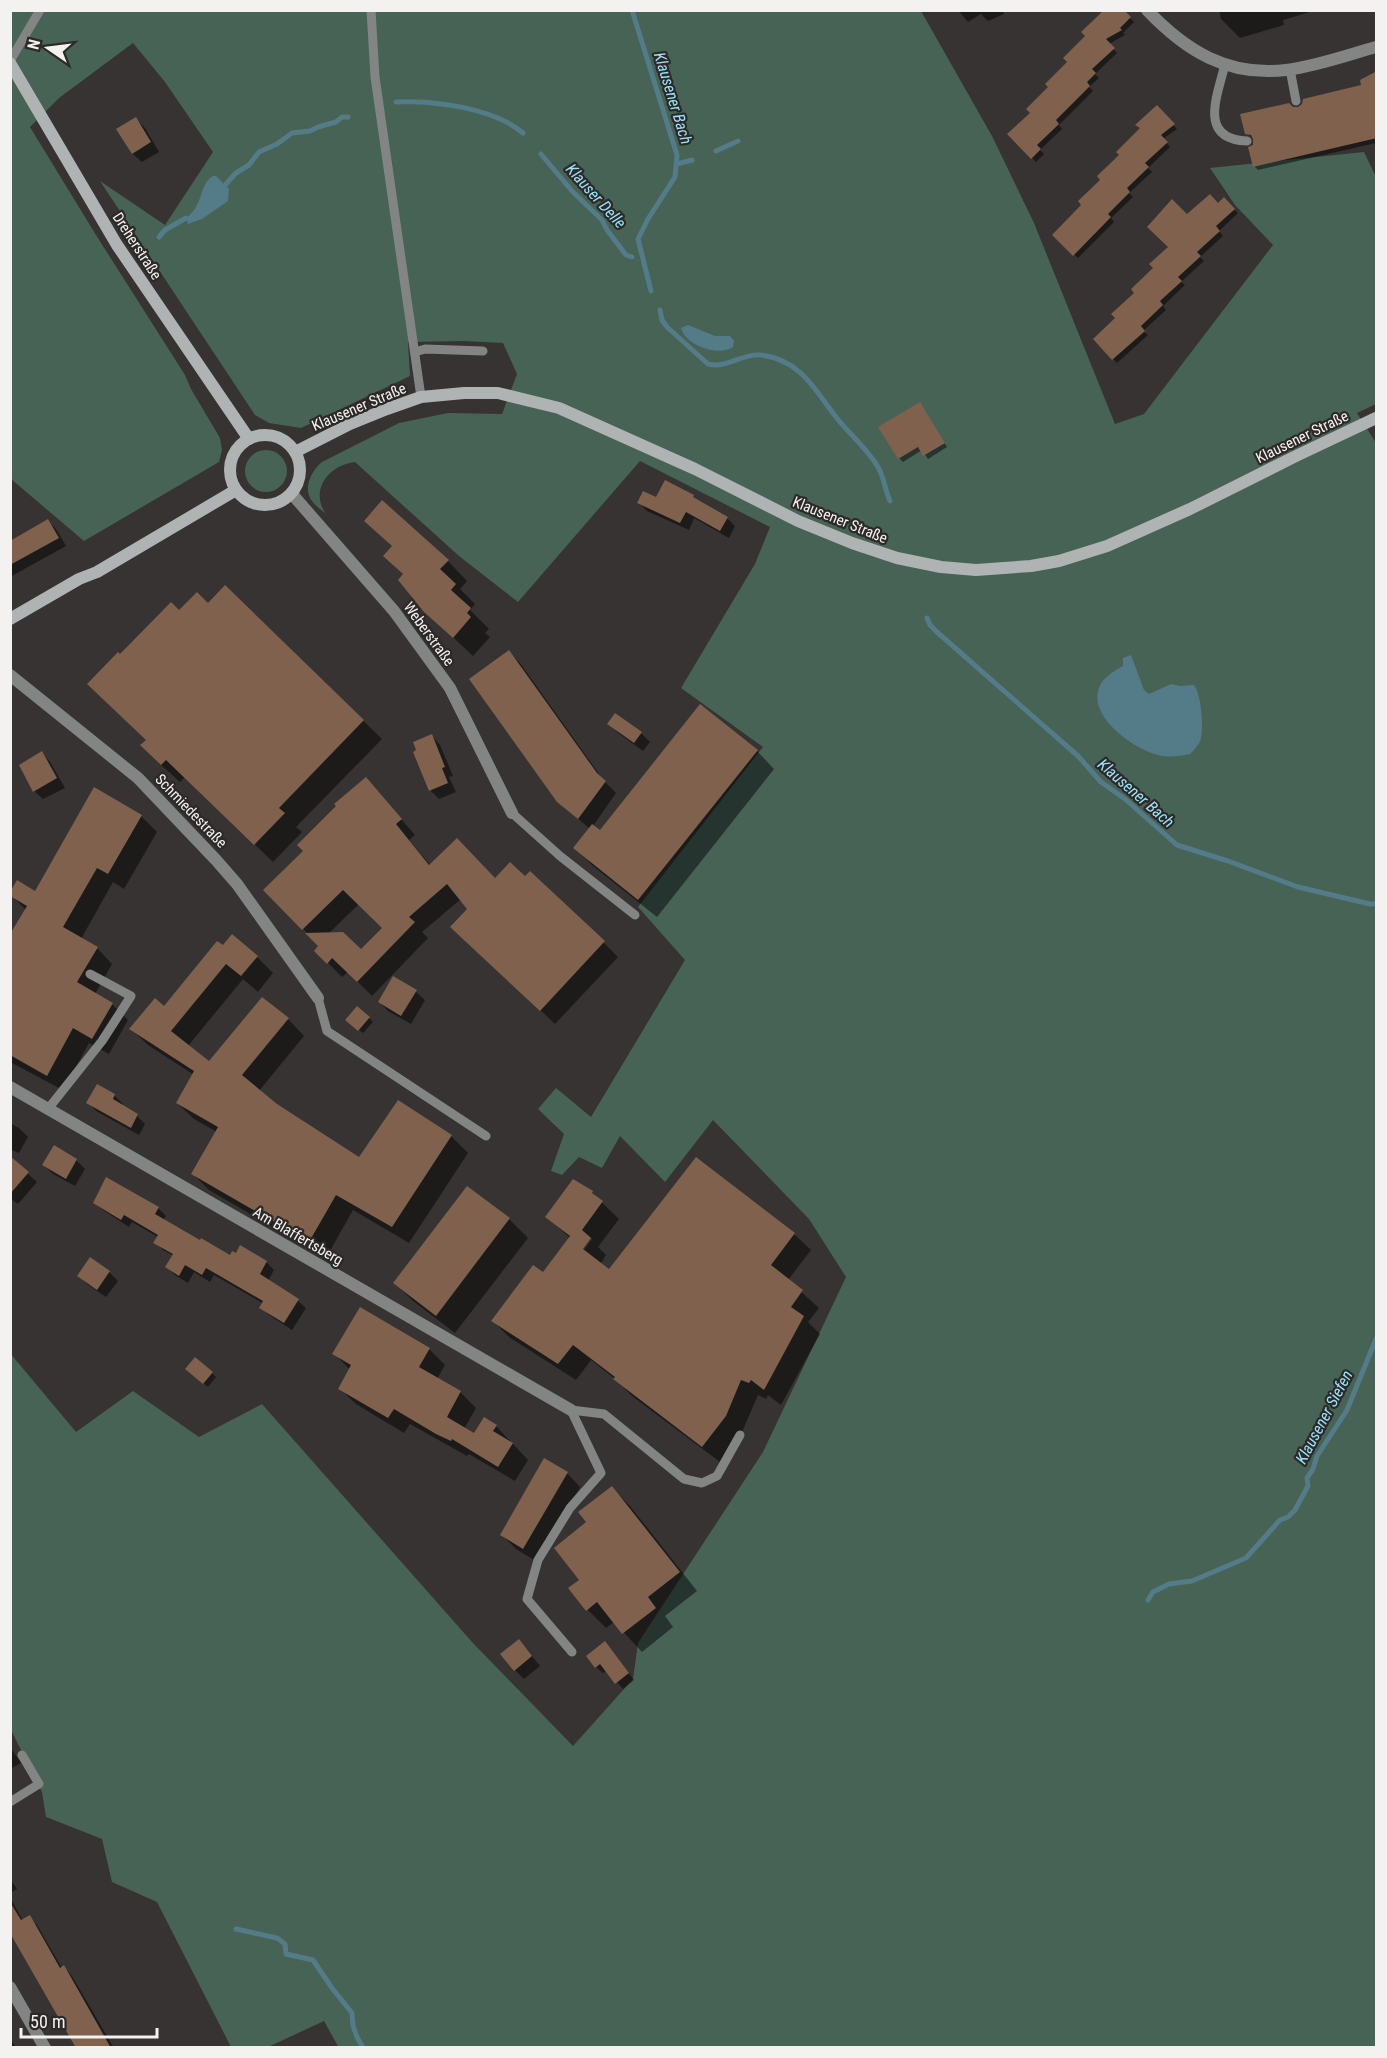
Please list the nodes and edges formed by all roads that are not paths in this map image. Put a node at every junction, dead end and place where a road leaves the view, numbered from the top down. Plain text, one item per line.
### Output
1 (39, 10) edge
2 (371, 10) edge
3 (1147, 10) edge
4 (1377, 47) edge
5 (10, 62) edge
6 (1225, 64) junction
7 (1290, 69) junction
8 (1296, 101) dead end
9 (1247, 141) dead end
10 (483, 351) dead end
11 (415, 352) junction
12 (421, 397) junction
13 (1377, 418) edge
14 (249, 439) junction
15 (295, 452) junction
16 (236, 490) junction
17 (292, 494) junction
18 (10, 619) edge
19 (10, 675) edge
20 (512, 813) joint
21 (635, 915) dead end
22 (90, 974) dead end
23 (318, 998) joint
24 (10, 1087) edge
25 (48, 1109) junction
26 (486, 1136) dead end
27 (571, 1410) junction
28 (740, 1435) dead end
29 (572, 1652) dead end
30 (22, 1755) dead end
31 (10, 1802) edge
32 (10, 1988) edge
33 (45, 2048) edge

1 - 5 lane
2 - 11 lane
3 - 6 street
4 - 7 street
5 - 14 main road, Dreherstraße
6 - 7 street
6 - 9 lane
7 - 8 lane
10 - 11 lane
11 - 12 lane
12 - 13 main road, Klausener Straße
12 - 15 main road, Klausener Straße
14 - 15 main road
14 - 16 main road
15 - 17 main road
16 - 17 main road
16 - 18 main road
17 - 20 street, Weberstraße
19 - 23 street, Schmiedestraße
20 - 21 lane
22 - 25 lane
23 - 26 lane
24 - 25 street, Am Blaffertsberg
25 - 27 street, Am Blaffertsberg
27 - 28 lane
27 - 29 lane
30 - 31 lane
32 - 33 street

